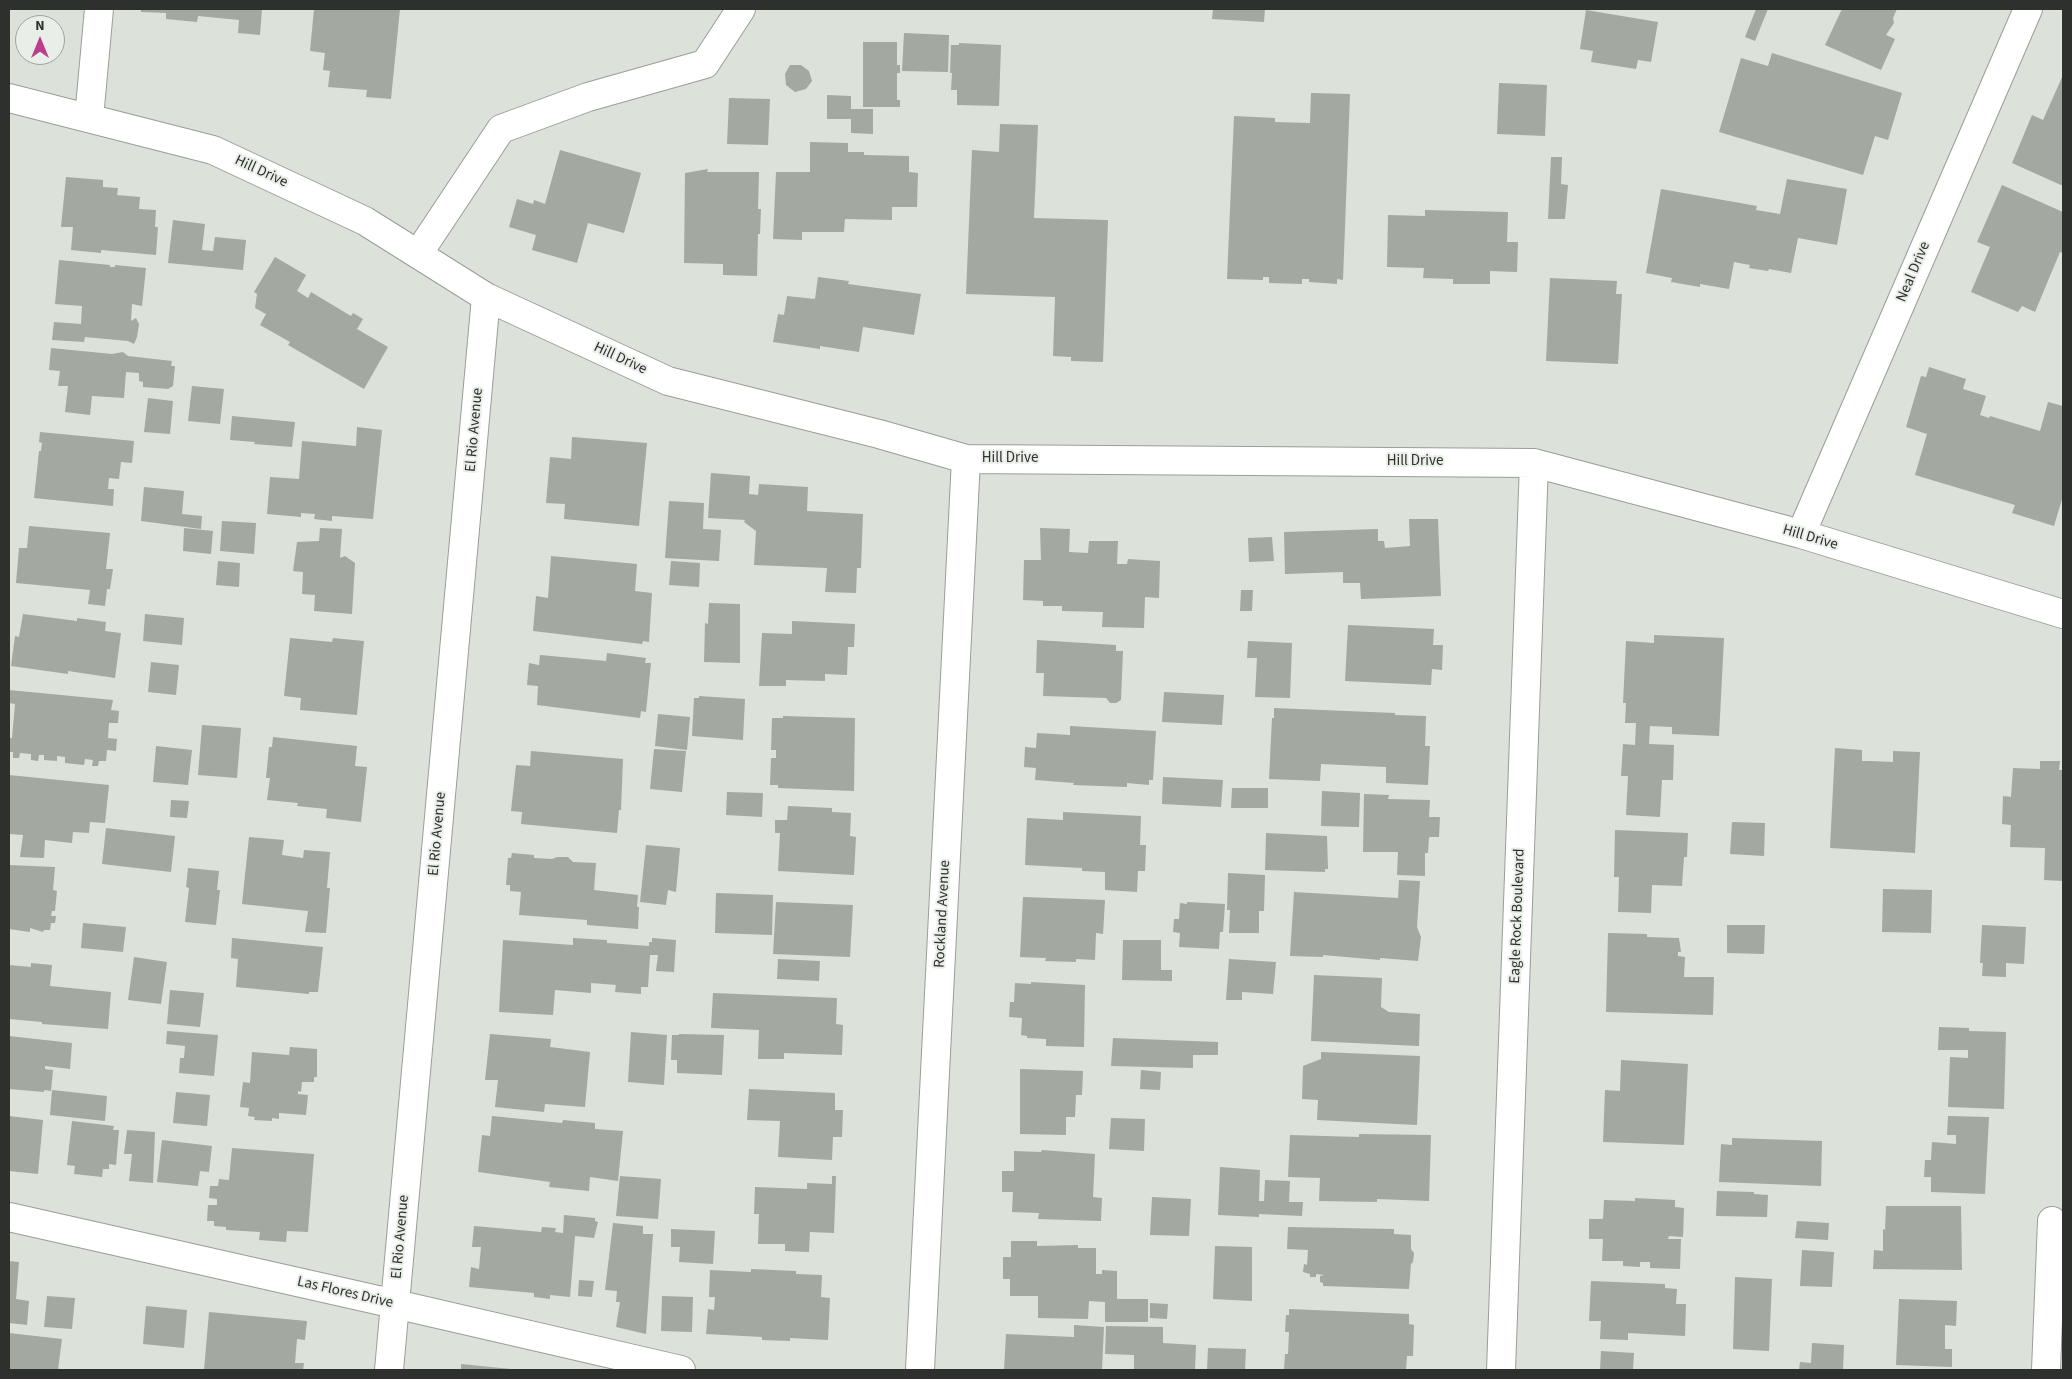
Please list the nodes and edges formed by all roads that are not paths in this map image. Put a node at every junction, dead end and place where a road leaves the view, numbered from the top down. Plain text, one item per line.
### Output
1 (99, 9) edge
2 (741, 9) edge
3 (2028, 9) edge
4 (9, 98) edge
5 (89, 118) junction
6 (418, 254) junction
7 (486, 297) junction
8 (966, 459) junction
9 (1534, 462) junction
10 (1800, 534) junction
11 (2063, 614) edge
12 (9, 1217) edge
13 (2052, 1221) dead end
14 (395, 1304) junction
15 (389, 1370) edge
16 (681, 1370) edge
17 (920, 1370) edge
18 (1501, 1370) edge
19 (2046, 1370) edge

1 - 5 street
2 - 6 street
3 - 10 street, Neal Drive
4 - 5 street, Hill Drive
5 - 6 street, Hill Drive
6 - 7 street, Hill Drive
7 - 8 street, Hill Drive
7 - 14 street, El Rio Avenue
8 - 9 street, Hill Drive
8 - 17 street, Rockland Avenue
9 - 10 street, Hill Drive
9 - 18 street, Eagle Rock Boulevard
10 - 11 street, Hill Drive
12 - 14 street, Las Flores Drive
13 - 19 street
14 - 15 street, El Rio Avenue
14 - 16 street, Las Flores Drive

